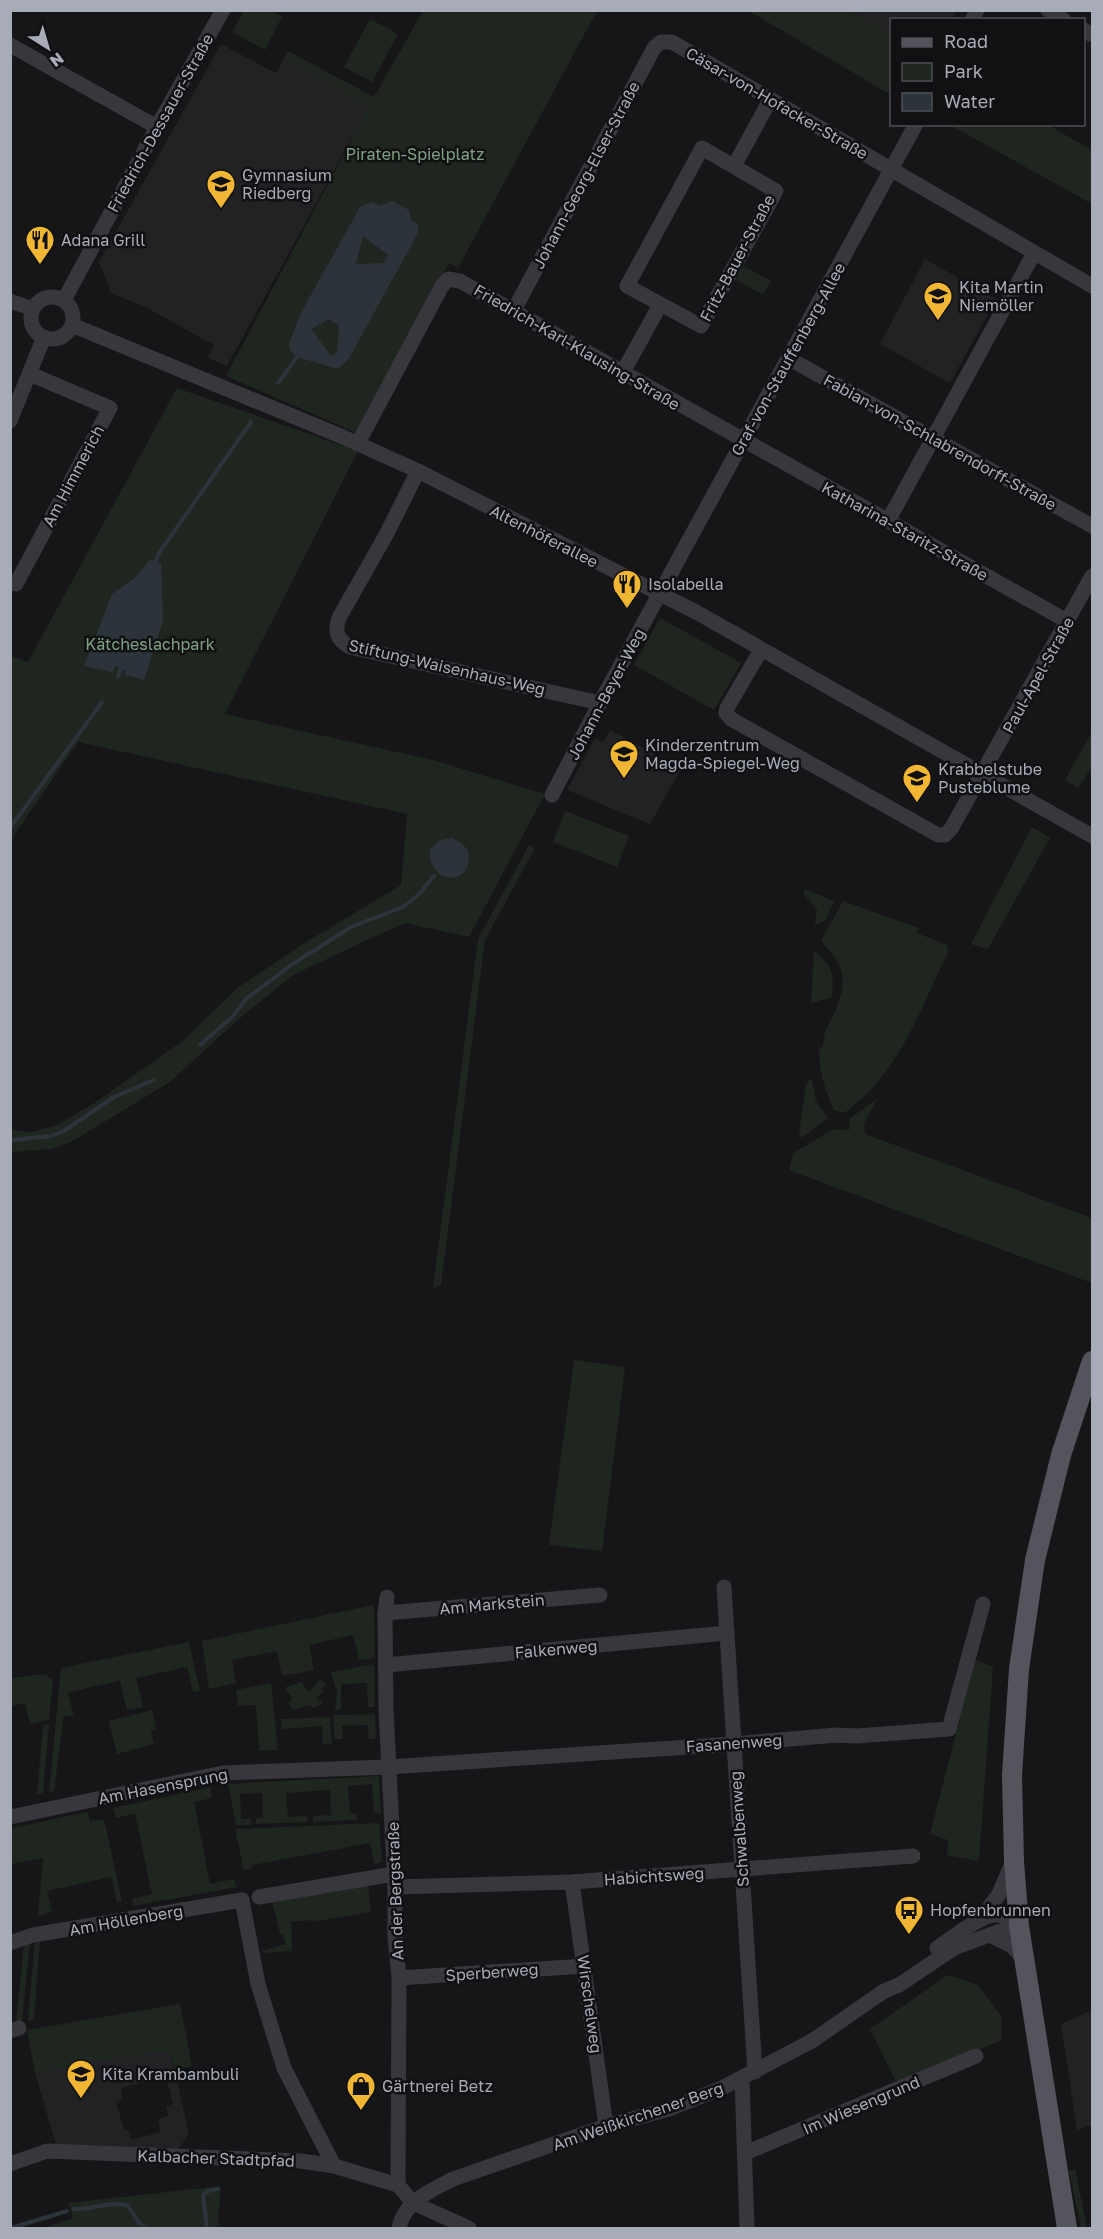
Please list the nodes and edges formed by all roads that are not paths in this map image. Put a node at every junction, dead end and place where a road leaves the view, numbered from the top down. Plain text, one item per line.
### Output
1 (223, 10) edge
2 (1048, 10) edge
3 (1061, 18) edge
4 (661, 42) joint
5 (11, 47) edge
6 (770, 100) junction
7 (915, 126) edge
8 (157, 127) junction
9 (734, 166) junction
10 (891, 170) junction
11 (1034, 253) junction
12 (1092, 286) edge
13 (64, 300) junction
14 (10, 301) edge
15 (660, 305) junction
16 (33, 309) junction
17 (514, 310) junction
18 (72, 325) junction
19 (44, 337) junction
20 (788, 358) junction
21 (622, 372) junction
22 (30, 374) junction
23 (10, 421) edge
24 (933, 437) junction
25 (743, 441) junction
26 (358, 443) junction
27 (418, 471) junction
28 (888, 521) junction
29 (1092, 526) edge
30 (1092, 576) edge
31 (10, 582) edge
32 (661, 595) junction
33 (1068, 621) junction
34 (761, 650) junction
35 (600, 703) junction
36 (982, 774) junction
37 (552, 795) dead end
38 (1092, 836) edge
39 (1092, 1361) edge
40 (724, 1587) dead end
41 (600, 1595) dead end
42 (387, 1597) dead end
43 (983, 1604) dead end
44 (385, 1613) junction
45 (727, 1633) junction
46 (386, 1665) junction
47 (734, 1744) junction
48 (388, 1767) junction
49 (10, 1817) edge
50 (913, 1856) dead end
51 (1014, 1861) junction
52 (742, 1869) junction
53 (394, 1881) junction
54 (572, 1882) junction
55 (259, 1897) dead end
56 (981, 1919) junction
57 (1019, 1926) junction
58 (990, 1935) junction
59 (10, 1943) edge
60 (1023, 1958) junction
61 (585, 1966) junction
62 (399, 1978) junction
63 (884, 1991) junction
64 (976, 2056) dead end
65 (748, 2075) junction
66 (606, 2126) junction
67 (745, 2153) junction
68 (10, 2164) edge
69 (334, 2166) junction
70 (398, 2185) junction
71 (413, 2203) junction
72 (399, 2229) edge
73 (469, 2229) edge
74 (747, 2229) edge
75 (1066, 2229) edge

1 - 8 street, Friedrich-Dessauer-Straße
2 - 3 street
4 - 6 street, Cäsar-von-Hofacker-Straße
4 - 17 street, Johann-Georg-Elser-Straße
5 - 8 street
6 - 9 street
6 - 10 street, Cäsar-von-Hofacker-Straße
7 - 10 street, Graf-von-Stauffenberg-Allee
8 - 13 street, Friedrich-Dessauer-Straße
9 - 15 street, Fritz-Bauer-Straße
9 - 15 street, Fritz-Bauer-Straße
10 - 11 street, Cäsar-von-Hofacker-Straße
10 - 20 street, Graf-von-Stauffenberg-Allee
11 - 12 street, Cäsar-von-Hofacker-Straße
11 - 24 street
13 - 16 street
13 - 18 street
14 - 16 street
15 - 21 street
16 - 19 street
17 - 21 street, Friedrich-Karl-Klausing-Straße
17 - 26 street, Friedrich-Karl-Klausing-Straße
18 - 19 street
18 - 26 street, Altenhöferallee
19 - 22 street
20 - 24 street, Fabian-von-Schlabrendorff-Straße
20 - 25 street, Graf-von-Stauffenberg-Allee
21 - 25 street, Friedrich-Karl-Klausing-Straße
22 - 23 street
22 - 31 street, Am Himmerich
24 - 28 street
24 - 29 street, Fabian-von-Schlabrendorff-Straße
25 - 28 street, Katharina-Staritz-Straße
25 - 32 street, Graf-von-Stauffenberg-Allee
26 - 27 street, Altenhöferallee
27 - 32 street, Altenhöferallee
27 - 35 street, Stiftung-Waisenhaus-Weg
28 - 33 street, Katharina-Staritz-Straße
30 - 33 street, Paul-Apel-Straße
32 - 34 street, Altenhöferallee
32 - 35 street, Johann-Beyer-Weg
33 - 36 street, Paul-Apel-Straße
34 - 36 street, Altenhöferallee
34 - 36 street, Paul-Apel-Straße
35 - 37 street, Johann-Beyer-Weg
36 - 38 street, Altenhöferallee
39 - 51 main road, Am Weißkirchener Berg
40 - 45 street, Schwalbenweg
41 - 44 street, Am Markstein
42 - 44 street, An der Bergstraße
43 - 47 street, Fasanenweg
44 - 46 street, An der Bergstraße
45 - 46 street, Falkenweg
45 - 47 street, Schwalbenweg
46 - 48 street, An der Bergstraße
47 - 48 street, Fasanenweg
47 - 52 street, Schwalbenweg
48 - 49 street, Am Hasensprung
48 - 53 street, An der Bergstraße
50 - 52 street, Habichtsweg
51 - 56 street, Am Weißkirchener Berg
51 - 57 main road, Am Weißkirchener Berg
52 - 54 street, Habichtsweg
52 - 65 street, Schwalbenweg
53 - 54 street, Habichtsweg
53 - 55 street
53 - 62 street, An der Bergstraße
54 - 61 street, Wirschelweg
56 - 57 street
56 - 63 street, Am Weißkirchener Berg
57 - 58 street, Am Weißkirchener Berg
57 - 60 main road
58 - 60 street
58 - 63 street, Am Weißkirchener Berg
59 - 69 street, Am Höllenberg
60 - 75 main road
61 - 62 street, Sperberweg
61 - 66 street, Wirschelweg
62 - 70 street, An der Bergstraße
63 - 65 street, Am Weißkirchener Berg
64 - 67 street, Im Wiesengrund
65 - 66 street, Am Weißkirchener Berg
65 - 67 street, Schwalbenweg
66 - 71 street, Am Weißkirchener Berg
67 - 74 street, Schwalbenweg
68 - 69 street, Kalbacher Stadtpfad
69 - 70 street, Kalbacher Stadtpfad
70 - 71 street
71 - 72 street
71 - 73 street

